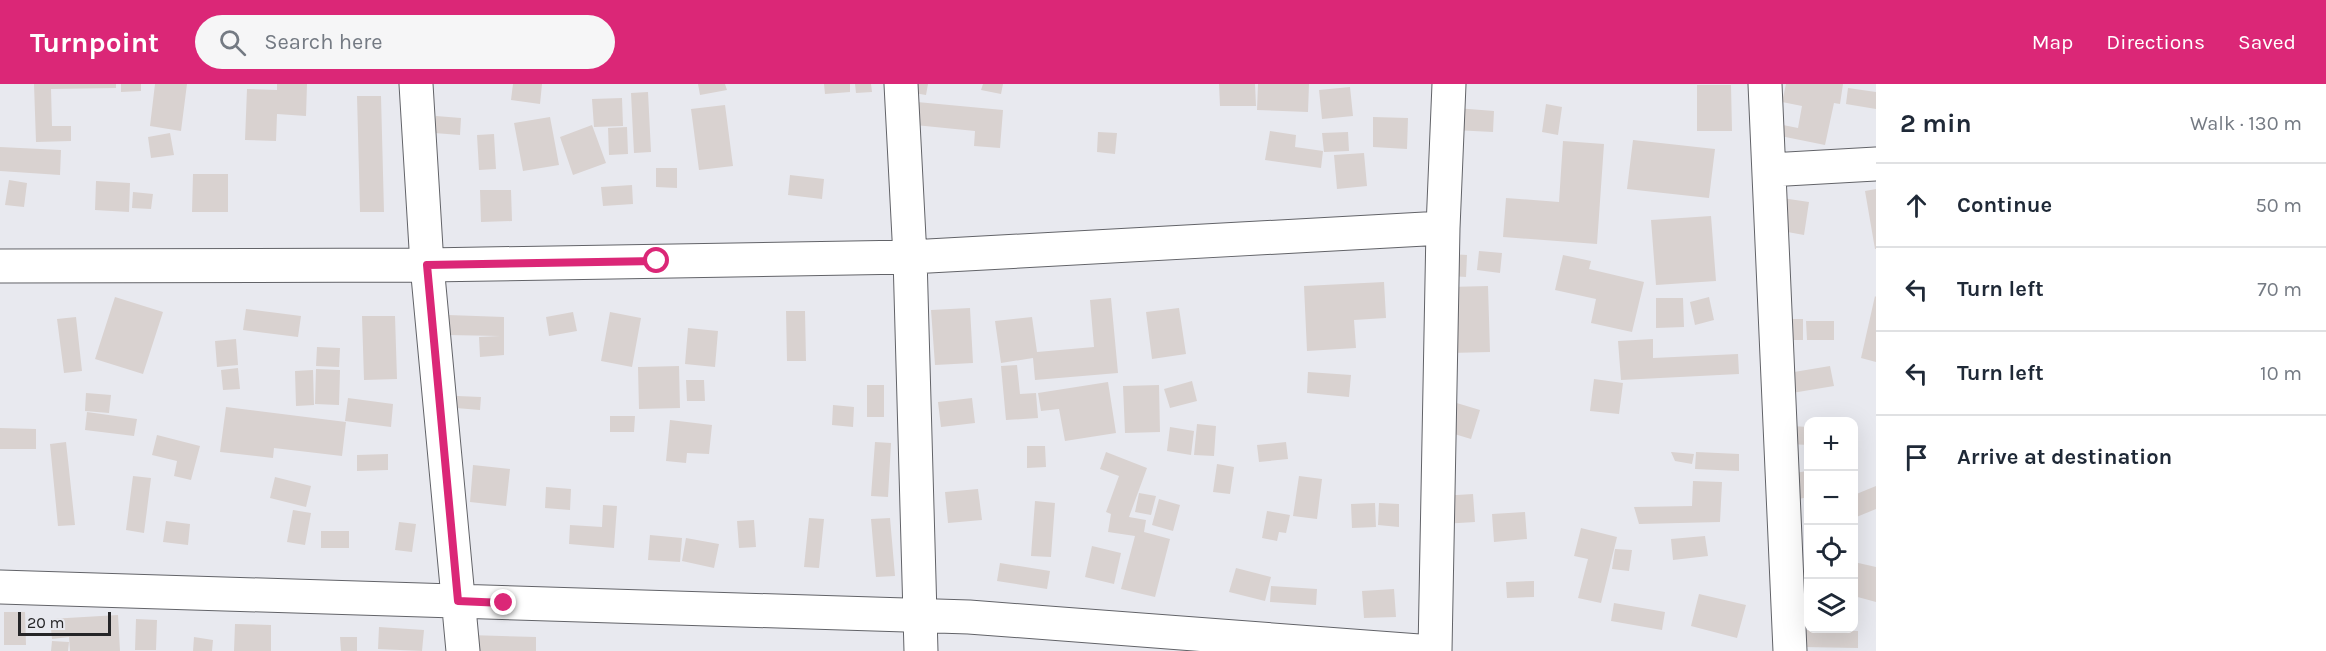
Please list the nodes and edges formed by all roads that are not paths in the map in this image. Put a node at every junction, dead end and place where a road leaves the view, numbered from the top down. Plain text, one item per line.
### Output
1 (416, 84) edge
2 (901, 84) edge
3 (1449, 84) edge
4 (1764, 84) edge
5 (1876, 164) edge
6 (1768, 170) junction
7 (1443, 228) junction
8 (910, 257) junction
9 (427, 265) junction
10 (0, 266) edge
11 (0, 587) edge
12 (458, 601) junction
13 (920, 615) junction
14 (463, 651) edge
15 (921, 651) edge
16 (1419, 651) edge
17 (1435, 651) edge
18 (1790, 651) edge

1 - 9 street
2 - 8 street
3 - 7 street
4 - 6 street
5 - 6 street
6 - 18 street
7 - 8 street
7 - 17 street
8 - 9 street
8 - 13 street
9 - 10 street
9 - 12 street
11 - 12 street
12 - 13 street
12 - 14 street
13 - 15 street
13 - 16 street

